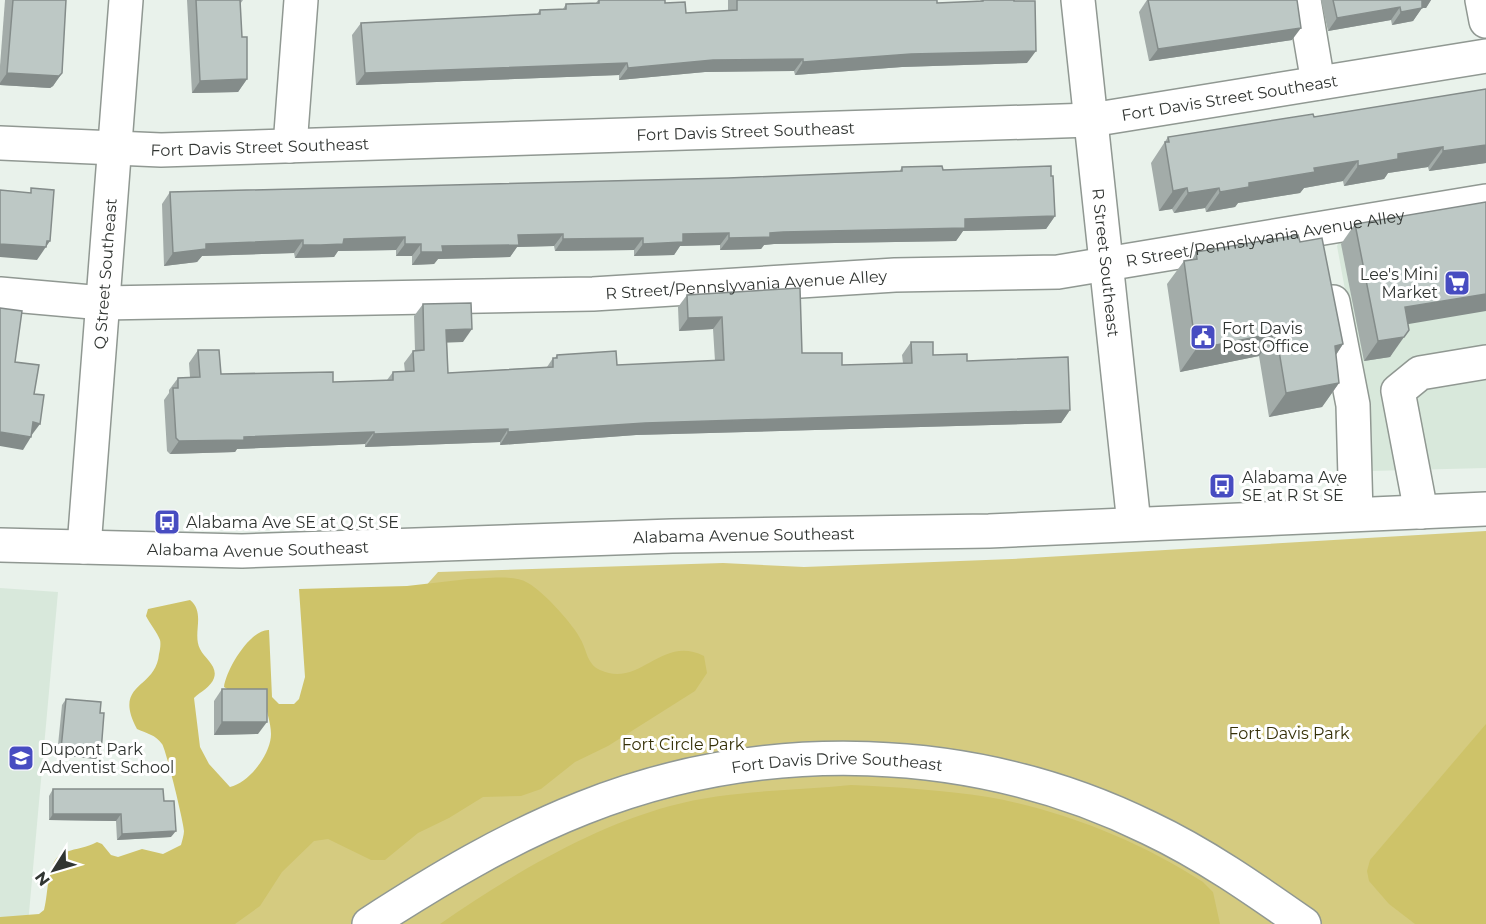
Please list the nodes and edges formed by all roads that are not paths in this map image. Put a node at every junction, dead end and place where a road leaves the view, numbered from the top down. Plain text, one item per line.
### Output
1 (126, 0) edge
2 (301, 0) edge
3 (1078, 0) edge
4 (1304, 0) edge
5 (1482, 0) edge
6 (1486, 21) edge
7 (1486, 56) edge
8 (1318, 83) junction
9 (1091, 120) junction
10 (0, 143) edge
11 (290, 146) junction
12 (115, 148) junction
13 (1486, 201) edge
14 (1324, 253) junction
15 (1107, 265) junction
16 (0, 294) edge
17 (103, 303) junction
18 (1486, 362) edge
19 (1486, 509) edge
20 (1421, 512) junction
21 (1356, 514) junction
22 (1134, 524) junction
23 (0, 545) edge
24 (84, 547) junction
25 (369, 924) edge
26 (1304, 924) edge

1 - 12 street, Q Street Southeast
2 - 11 street
3 - 9 street, R Street Southeast
4 - 8 street
5 - 6 street
7 - 8 street, Fort Davis Street Southeast
8 - 9 street, Fort Davis Street Southeast
9 - 11 street, Fort Davis Street Southeast
9 - 15 street, R Street Southeast
10 - 12 street, Fort Davis Street Southeast
11 - 12 street, Fort Davis Street Southeast
12 - 17 street, Q Street Southeast
13 - 14 street, R Street/Pennslyvania Avenue Alley
14 - 15 street, R Street/Pennslyvania Avenue Alley
14 - 21 street
15 - 17 street, R Street/Pennslyvania Avenue Alley
15 - 22 street, R Street Southeast
16 - 17 street, R Street/Pennslyvania Avenue Alley
17 - 24 street, Q Street Southeast
18 - 20 street
19 - 20 street, Alabama Avenue Southeast
20 - 21 street, Alabama Avenue Southeast
21 - 22 street, Alabama Avenue Southeast
22 - 24 street, Alabama Avenue Southeast
23 - 24 street, Alabama Avenue Southeast
25 - 26 street, Fort Davis Drive Southeast

